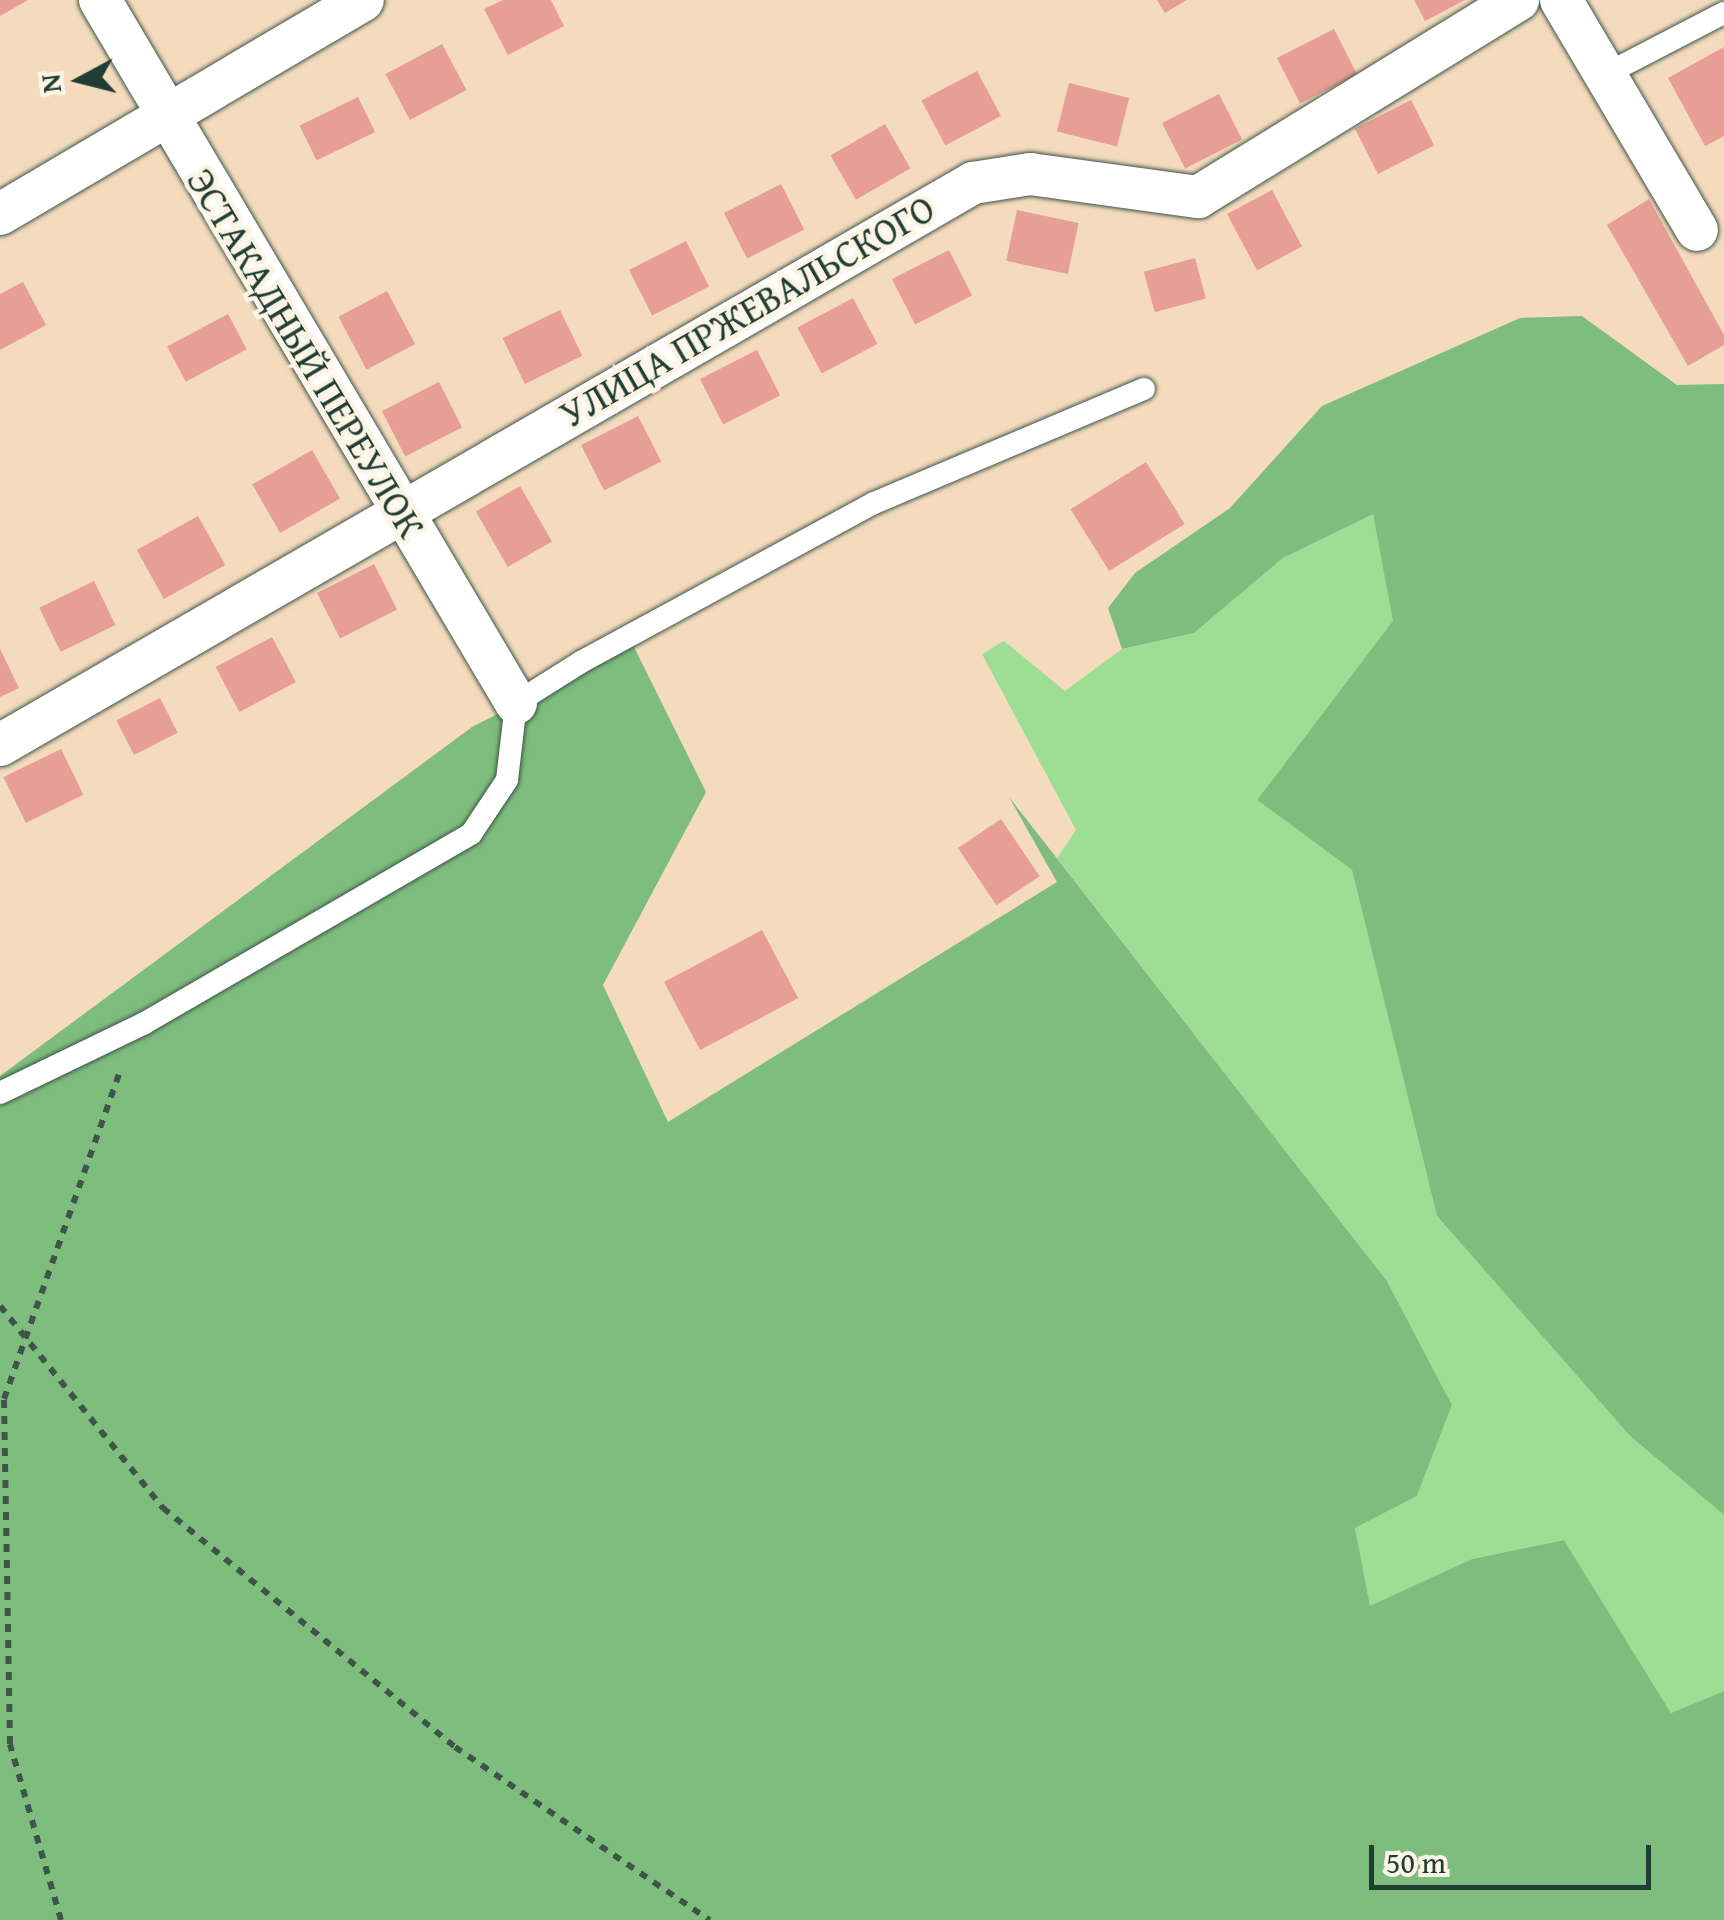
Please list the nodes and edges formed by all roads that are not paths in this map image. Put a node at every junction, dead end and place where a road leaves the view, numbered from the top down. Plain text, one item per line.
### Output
1 (100, 0) edge
2 (363, 0) edge
3 (1518, 0) edge
4 (1561, 0) edge
5 (1724, 13) edge
6 (1610, 72) junction
7 (166, 115) junction
8 (0, 214) edge
9 (1711, 227) edge
10 (1144, 389) dead end
11 (398, 509) junction
12 (516, 704) junction
13 (0, 744) edge
14 (0, 1093) edge

1 - 7 street, ЭСТАКАДНЫЙ ПЕРЕУЛОК
2 - 7 street
3 - 11 street, УЛИЦА ПРЖЕВАЛЬСКОГО
4 - 6 street
5 - 6 lane
6 - 9 street
7 - 8 street
7 - 11 street, ЭСТАКАДНЫЙ ПЕРЕУЛОК
10 - 12 lane
11 - 12 street, ЭСТАКАДНЫЙ ПЕРЕУЛОК
11 - 13 street, УЛИЦА ПРЖЕВАЛЬСКОГО
12 - 14 lane

